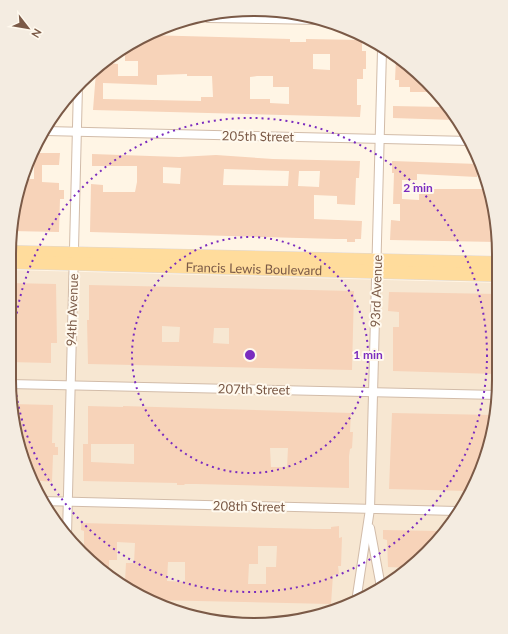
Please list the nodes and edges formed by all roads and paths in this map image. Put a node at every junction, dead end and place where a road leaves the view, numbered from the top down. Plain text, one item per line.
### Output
1 (222, 18) edge
2 (293, 20) edge
3 (382, 53) edge
4 (78, 94) edge
5 (50, 131) edge
6 (77, 132) junction
7 (379, 139) junction
8 (463, 141) edge
9 (16, 253) edge
10 (73, 259) junction
11 (16, 262) edge
12 (492, 263) edge
13 (376, 266) junction
14 (492, 275) edge
15 (16, 384) edge
16 (70, 384) junction
17 (373, 392) junction
18 (491, 395) edge
19 (49, 501) edge
20 (68, 502) junction
21 (370, 509) junction
22 (453, 511) edge
23 (369, 521) junction
24 (67, 528) edge
25 (380, 582) edge
26 (357, 594) edge

1 - 2 street
3 - 7 street, 93rd Avenue
4 - 6 street, 94th Avenue
5 - 6 street, 205th Street
6 - 7 street, 205th Street
6 - 10 street, 94th Avenue
7 - 8 street, 205th Street
7 - 13 street, 93rd Avenue
9 - 10 main road, Francis Lewis Boulevard
10 - 11 main road, Francis Lewis Boulevard
10 - 13 main road, Francis Lewis Boulevard
10 - 16 street, 94th Avenue
12 - 13 main road, Francis Lewis Boulevard
13 - 14 main road, Francis Lewis Boulevard
13 - 17 street, 93rd Avenue
15 - 16 street, 207th Street
16 - 17 street, 207th Street
16 - 20 street, 94th Avenue
17 - 18 street, 207th Street
17 - 21 street, 93rd Avenue
19 - 20 street, 208th Street
20 - 21 street, 208th Street
20 - 24 street, 94th Avenue
21 - 22 street, 208th Street
21 - 23 street, 93rd Avenue
23 - 25 street
23 - 26 street, 93rd Avenue

